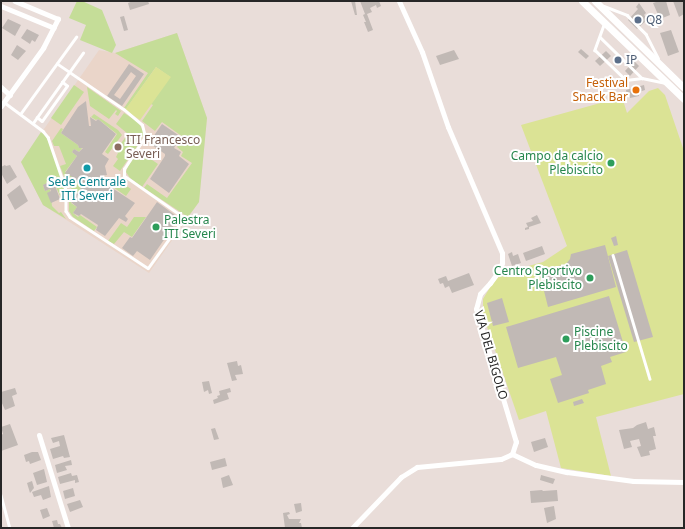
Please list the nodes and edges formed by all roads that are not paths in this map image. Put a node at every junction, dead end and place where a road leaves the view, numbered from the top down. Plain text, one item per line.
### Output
1 (15, 1) edge
2 (399, 1) edge
3 (582, 1) edge
4 (596, 2) edge
5 (1, 6) edge
6 (605, 23) junction
7 (54, 28) junction
8 (76, 37) dead end
9 (600, 37) junction
10 (83, 53) dead end
11 (57, 64) junction
12 (662, 66) junction
13 (69, 72) junction
14 (642, 78) junction
15 (62, 82) junction
16 (668, 84) junction
17 (1, 87) edge
18 (684, 88) edge
19 (10, 95) junction
20 (684, 100) edge
21 (3, 104) edge
22 (21, 113) junction
23 (37, 117) junction
24 (33, 123) junction
25 (613, 255) dead end
26 (650, 379) dead end
27 (39, 435) dead end
28 (512, 454) junction
29 (684, 482) edge
30 (1, 495) edge
31 (10, 528) edge
32 (68, 528) edge
33 (352, 528) edge

1 - 7 street
2 - 28 street, VIA DEL BIGOLO
3 - 6 main road
4 - 12 main road
4 - 12 lane
5 - 7 street
6 - 9 lane
6 - 16 main road
7 - 19 street
8 - 11 lane
9 - 14 lane
9 - 14 lane
10 - 13 lane
11 - 13 lane
11 - 22 lane
12 - 18 main road
13 - 15 lane
13 - 24 lane
14 - 16 lane
15 - 23 lane
15 - 23 lane
16 - 20 main road
17 - 19 street
19 - 21 street
21 - 22 lane
22 - 24 lane
23 - 24 lane
25 - 26 lane
27 - 32 street
28 - 29 street
28 - 33 street
30 - 31 lane

